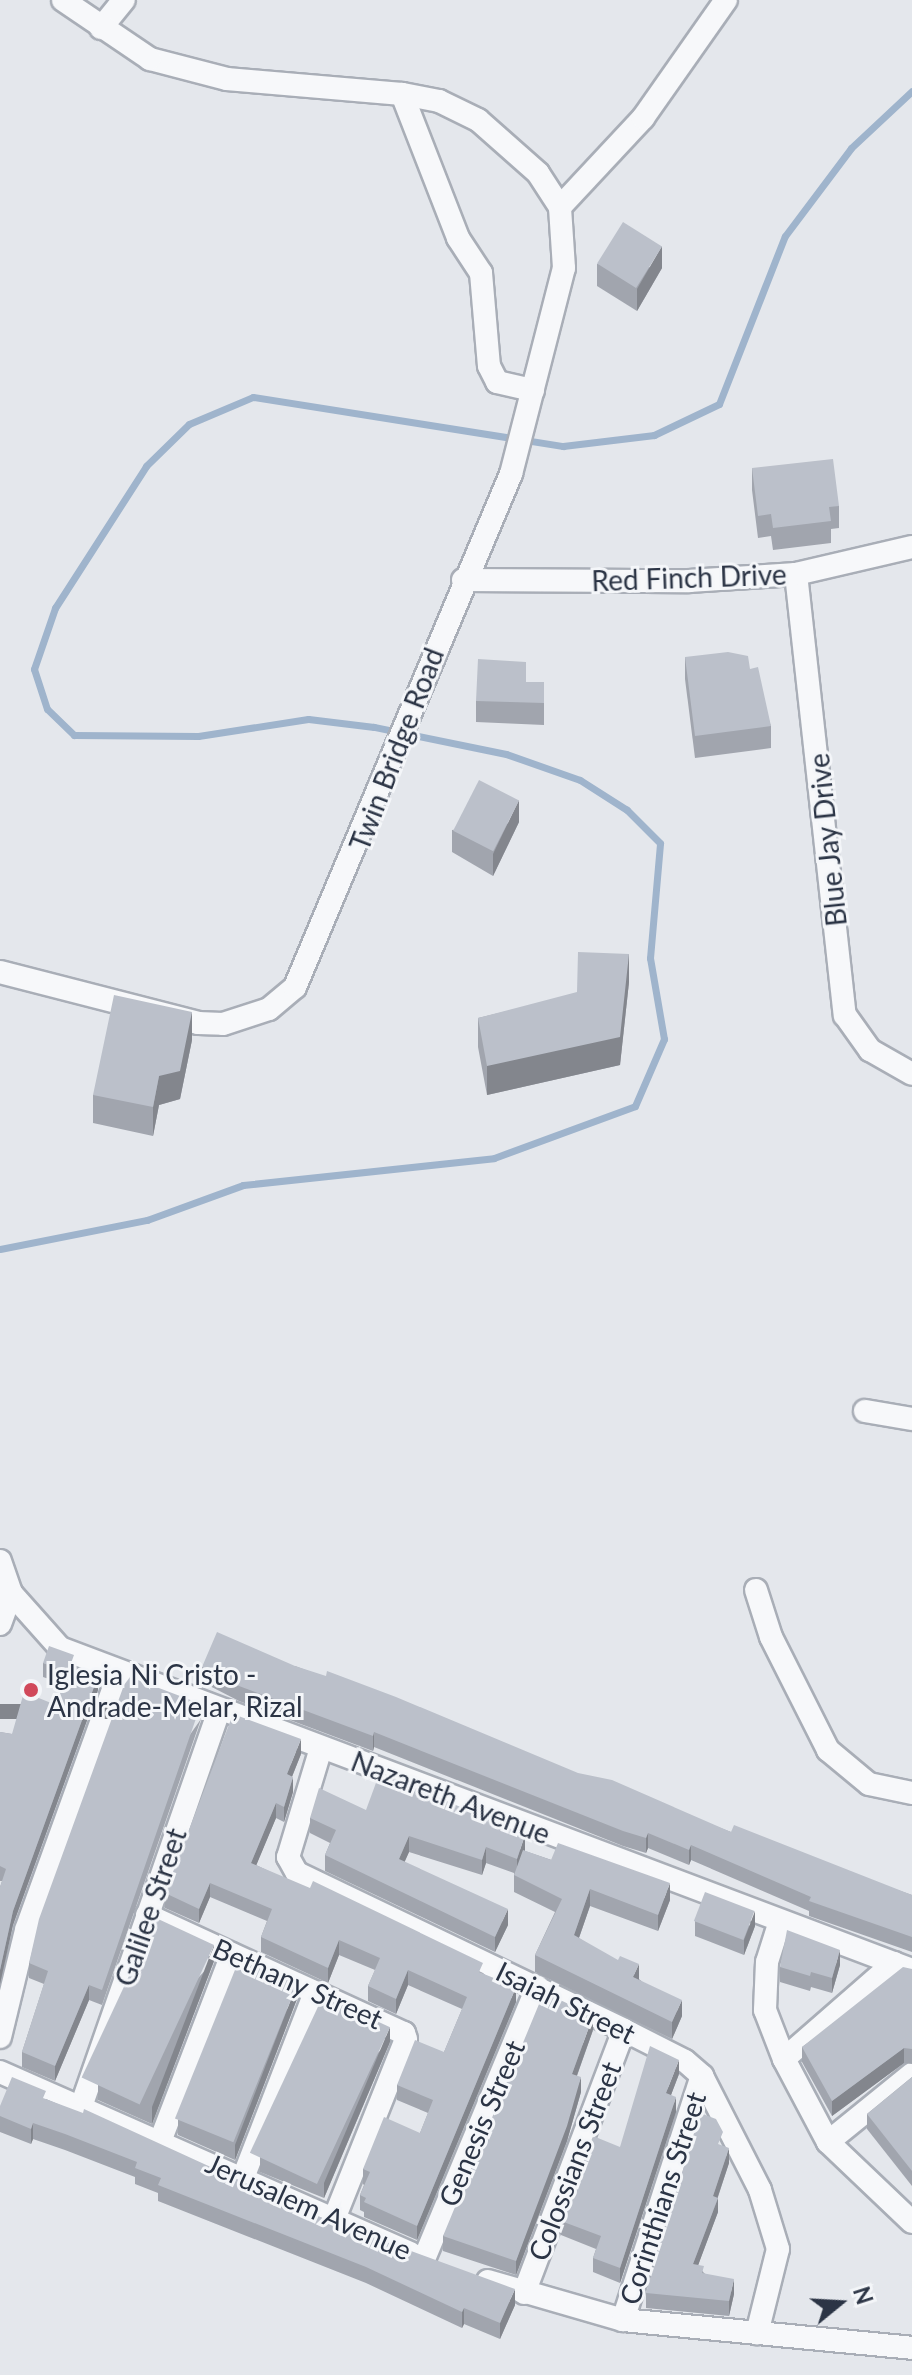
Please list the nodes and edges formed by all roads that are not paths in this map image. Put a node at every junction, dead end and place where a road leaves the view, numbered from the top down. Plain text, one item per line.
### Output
1 (63, 0) edge
2 (124, 0) edge
3 (726, 0) edge
4 (101, 28) junction
5 (402, 94) junction
6 (560, 207) junction
7 (531, 396) junction
8 (912, 547) edge
9 (796, 574) junction
10 (463, 580) junction
11 (0, 972) edge
12 (912, 1074) edge
13 (865, 1411) dead end
14 (912, 1419) edge
15 (0, 1561) edge
16 (756, 1590) dead end
17 (11, 1593) junction
18 (0, 1624) edge
19 (119, 1673) junction
20 (219, 1710) junction
21 (321, 1748) junction
22 (912, 1793) edge
23 (147, 1915) junction
24 (780, 1921) junction
25 (232, 1954) junction
26 (903, 1967) edge
27 (537, 1987) junction
28 (315, 1992) junction
29 (624, 2030) junction
30 (0, 2037) edge
31 (784, 2059) junction
32 (0, 2072) edge
33 (912, 2074) edge
34 (702, 2076) junction
35 (82, 2104) junction
36 (161, 2139) junction
37 (828, 2142) junction
38 (243, 2178) junction
39 (908, 2214) edge
40 (334, 2219) junction
41 (424, 2259) junction
42 (524, 2293) junction
43 (623, 2320) junction
44 (757, 2333) junction
45 (912, 2348) edge

1 - 4 street
2 - 4 street
3 - 6 street
4 - 5 street
5 - 6 street
5 - 7 street
6 - 7 street, Twin Bridge Road
7 - 10 street, Twin Bridge Road
8 - 9 street, Red Finch Drive
9 - 10 street, Red Finch Drive
9 - 12 street, Blue Jay Drive
10 - 11 street, Twin Bridge Road
13 - 14 street
15 - 17 street
16 - 22 street
17 - 18 street
17 - 19 street, Nazareth Avenue
19 - 20 street, Nazareth Avenue
19 - 30 street
20 - 21 street, Nazareth Avenue
20 - 23 street, Galilee Street
21 - 24 street, Nazareth Avenue
21 - 27 street, Isaiah Street
23 - 25 street, Bethany Street
23 - 35 street, Galilee Street
24 - 26 street, Nazareth Avenue
24 - 31 street
25 - 28 street, Bethany Street
25 - 36 street
26 - 31 street
27 - 29 street, Isaiah Street
27 - 41 street, Genesis Street
28 - 38 street
28 - 40 street, Bethany Street
29 - 34 street, Isaiah Street
29 - 42 street, Colossians Street
31 - 37 street
32 - 35 street, Jerusalem Avenue
33 - 37 street
34 - 43 street, Corinthians Street
34 - 44 street, Isaiah Street
35 - 36 street, Jerusalem Avenue
36 - 38 street, Jerusalem Avenue
37 - 39 street
38 - 40 street, Jerusalem Avenue
40 - 41 street, Jerusalem Avenue
41 - 42 street, Jerusalem Avenue
42 - 43 street, Jerusalem Avenue
43 - 44 street, Jerusalem Avenue
44 - 45 street, Jerusalem Avenue

